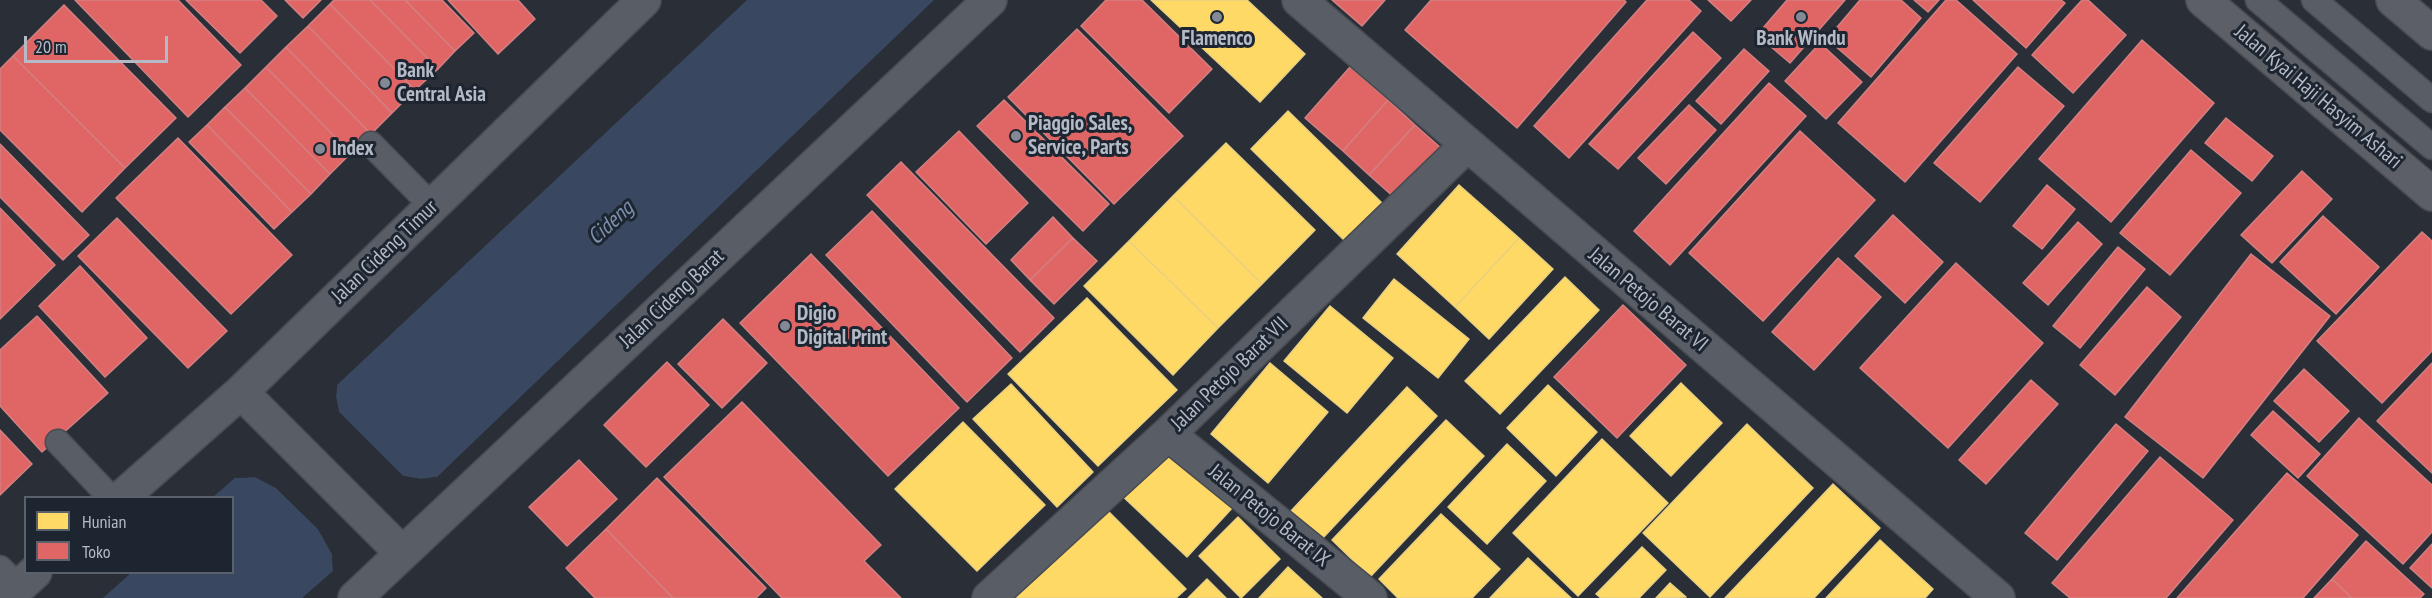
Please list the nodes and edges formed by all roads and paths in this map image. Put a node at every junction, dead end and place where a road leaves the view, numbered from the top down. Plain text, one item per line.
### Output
1 (644, 0) edge
2 (990, 0) edge
3 (1299, 0) edge
4 (2203, 0) edge
5 (2258, 0) edge
6 (2314, 0) edge
7 (2392, 0) edge
8 (2432, 33) edge
9 (2432, 100) edge
10 (371, 144) dead end
11 (1467, 145) junction
12 (2432, 147) edge
13 (2432, 194) edge
14 (432, 206) junction
15 (241, 392) junction
16 (1168, 434) junction
17 (58, 442) dead end
18 (109, 496) edge
19 (123, 496) edge
20 (402, 553) junction
21 (355, 598) edge
22 (989, 598) edge
23 (1370, 598) edge
24 (1998, 598) edge

1 - 14 street, Jalan Cideng Timur
2 - 20 street, Jalan Cideng Barat
3 - 11 street, Jalan Petojo Barat VI
4 - 13 main road, Jalan Kyai Haji Hasyim Ashari
5 - 12 lane
6 - 9 lane
7 - 8 main road
10 - 14 lane
11 - 16 street, Jalan Petojo Barat VII
11 - 24 street, Jalan Petojo Barat VI
14 - 15 street, Jalan Cideng Timur
15 - 19 street, Jalan Cideng Timur
15 - 20 street
16 - 22 street, Jalan Petojo Barat VII
16 - 23 street, Jalan Petojo Barat IX
17 - 18 lane
20 - 21 street, Jalan Cideng Barat

